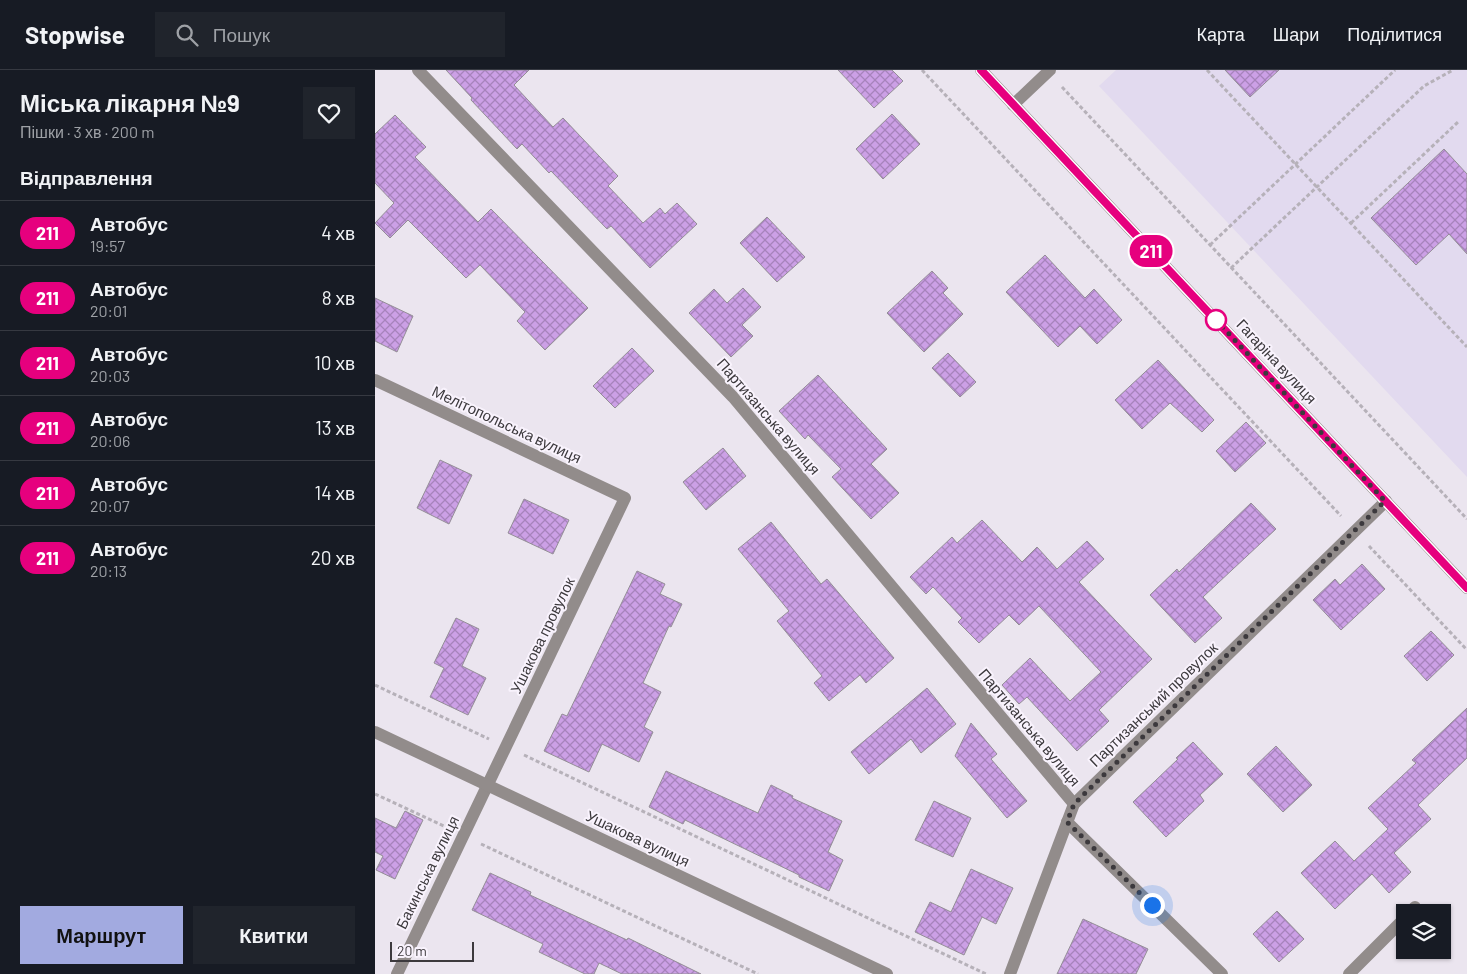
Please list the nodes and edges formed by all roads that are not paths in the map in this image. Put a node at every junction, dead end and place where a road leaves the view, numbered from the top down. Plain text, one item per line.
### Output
1 (418, 70) edge
2 (981, 70) edge
3 (1049, 71) edge
4 (1013, 104) junction
5 (375, 380) edge
6 (625, 498) joint
7 (1385, 501) junction
8 (1467, 588) edge
9 (375, 732) edge
10 (487, 785) junction
11 (1074, 804) junction
12 (1067, 822) junction
13 (1396, 927) edge
14 (397, 974) edge
15 (887, 974) edge
16 (1010, 974) edge
17 (1222, 974) edge
18 (1349, 974) edge

1 - 11 street, Партизанська вулиця
2 - 4 street, Гагаріна вулиця
3 - 4 street
4 - 7 street, Гагаріна вулиця
5 - 6 street, Мелітопольська вулиця
6 - 10 street, Ушакова провулок
7 - 8 street, Гагаріна вулиця
7 - 11 street, Партизанський провулок
9 - 10 street, Ушакова вулиця
10 - 14 street, Бакинська вулиця
10 - 15 street, Ушакова вулиця
11 - 12 street, Партизанський провулок
12 - 16 street, Партизанський провулок
12 - 17 street
13 - 18 street

